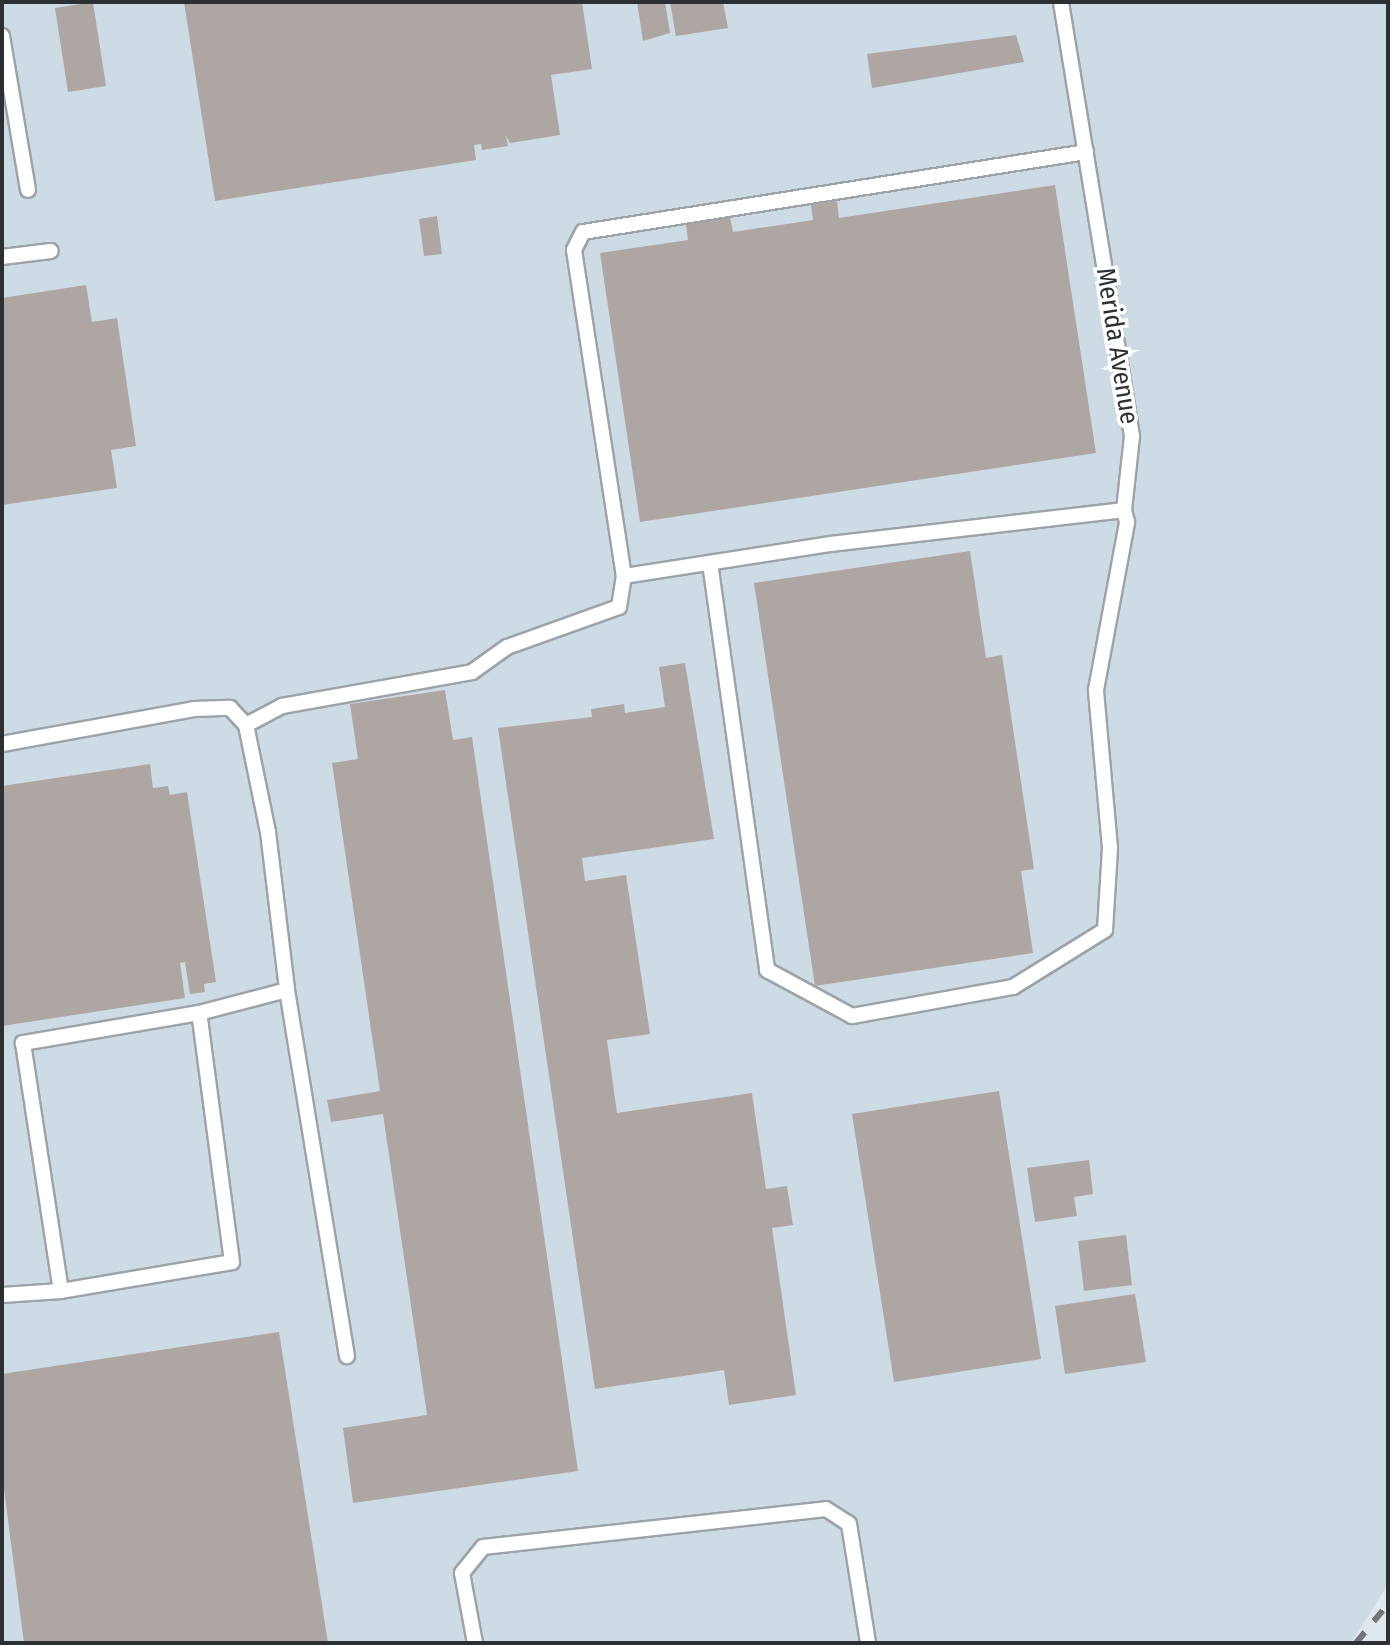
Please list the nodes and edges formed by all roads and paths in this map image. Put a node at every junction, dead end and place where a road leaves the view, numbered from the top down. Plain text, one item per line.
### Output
1 (1061, 2) edge
2 (2, 36) edge
3 (1086, 152) junction
4 (28, 190) dead end
5 (51, 251) dead end
6 (2, 257) edge
7 (1124, 510) junction
8 (710, 563) junction
9 (624, 576) junction
10 (246, 725) junction
11 (2, 744) edge
12 (287, 990) junction
13 (199, 1013) junction
14 (61, 1291) junction
15 (2, 1295) edge
16 (347, 1356) dead end
17 (475, 1643) edge
18 (868, 1643) edge

1 - 3 lane, Merida Avenue
2 - 4 lane
3 - 7 lane, Merida Avenue
3 - 9 lane
5 - 6 lane
7 - 8 lane
7 - 8 lane, Merida Avenue
8 - 9 lane
9 - 10 lane
10 - 11 lane
10 - 12 lane
12 - 13 lane
12 - 16 lane
13 - 14 lane
13 - 14 lane
14 - 15 lane
17 - 18 lane

